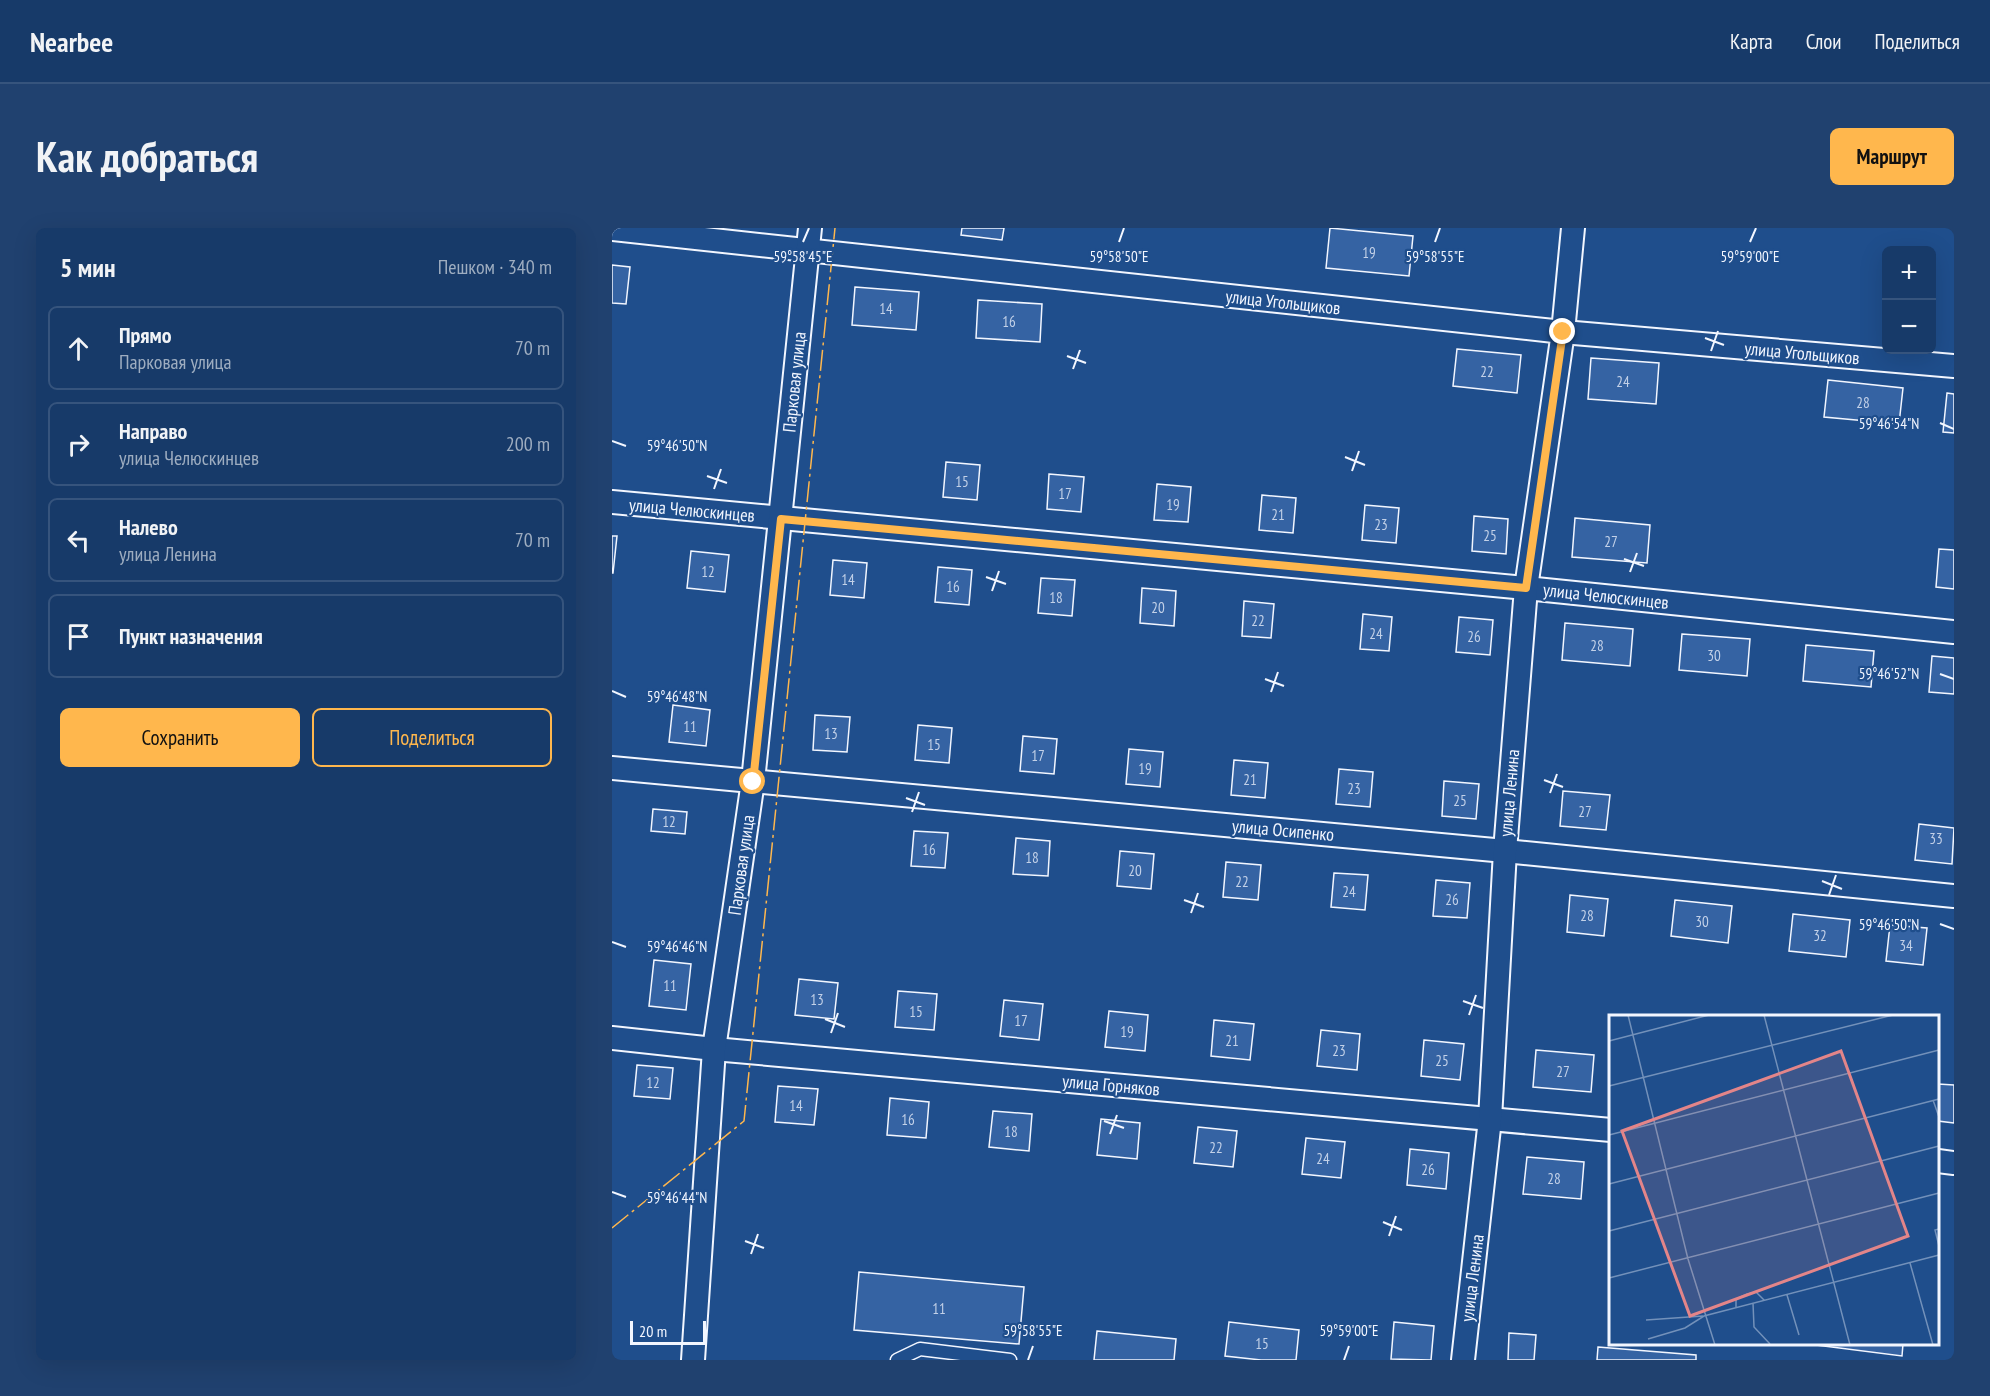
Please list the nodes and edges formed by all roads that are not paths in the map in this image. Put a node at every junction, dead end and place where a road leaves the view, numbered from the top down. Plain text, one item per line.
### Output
1 (810, 228) edge
2 (1573, 228) edge
3 (612, 229) edge
4 (808, 251) junction
5 (1563, 332) junction
6 (1954, 366) edge
7 (612, 502) edge
8 (781, 519) junction
9 (1526, 588) junction
10 (1954, 632) edge
11 (612, 768) edge
12 (753, 782) junction
13 (1505, 850) junction
14 (1954, 896) edge
15 (612, 1038) edge
16 (714, 1049) junction
17 (1490, 1119) junction
18 (1609, 1130) edge
19 (1939, 1161) edge
20 (1954, 1163) edge
21 (693, 1360) edge
22 (897, 1360) edge
23 (1010, 1360) edge
24 (1463, 1360) edge

1 - 4 street, Парковая улица
2 - 5 street, улица Ленина
3 - 4 street, улица Угольщиков
4 - 5 street, улица Угольщиков
4 - 8 street, Парковая улица
5 - 6 street, улица Угольщиков
5 - 9 street, улица Ленина
7 - 8 street, улица Челюскинцев
8 - 9 street, улица Челюскинцев
8 - 12 street, Парковая улица
9 - 10 street, улица Челюскинцев
9 - 13 street, улица Ленина
11 - 12 street, улица Осипенко
12 - 13 street, улица Осипенко
12 - 16 street, Парковая улица
13 - 14 street, улица Осипенко
13 - 17 street, улица Ленина
15 - 16 street, улица Горняков
16 - 17 street, улица Горняков
16 - 21 street, Парковая улица
17 - 18 street, улица Горняков
17 - 24 street, улица Ленина
19 - 20 street
22 - 23 lane

